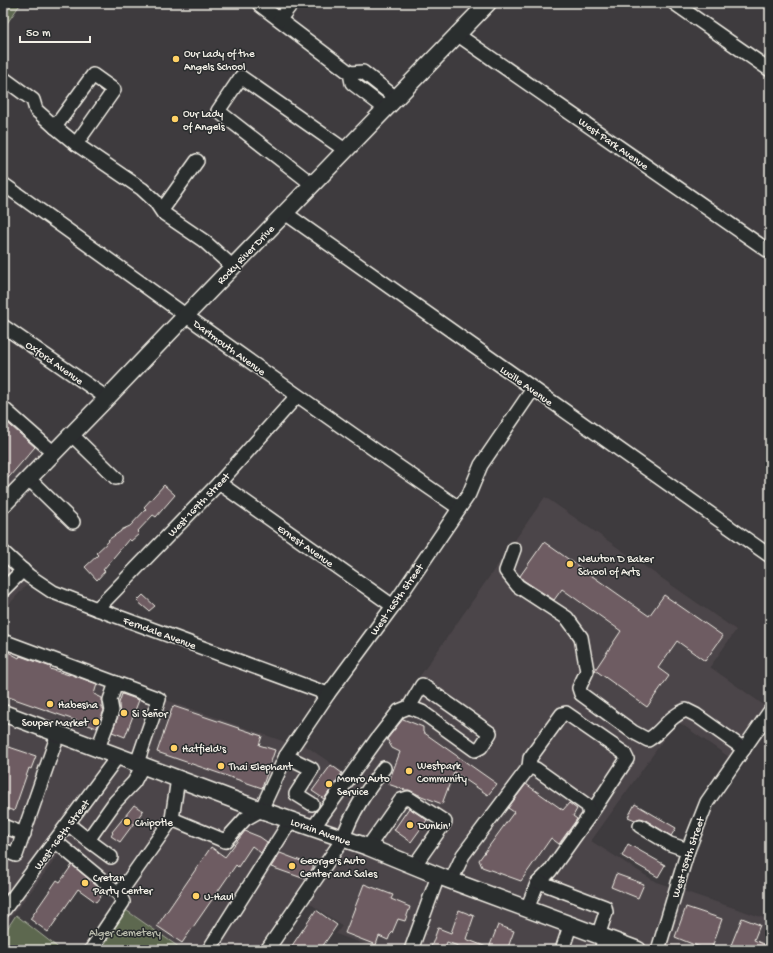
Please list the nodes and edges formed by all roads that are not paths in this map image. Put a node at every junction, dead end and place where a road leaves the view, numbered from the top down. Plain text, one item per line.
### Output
1 (260, 3) edge
2 (292, 3) edge
3 (488, 3) edge
4 (674, 3) edge
5 (280, 19) junction
6 (458, 35) junction
7 (770, 70) edge
8 (3, 78) edge
9 (391, 103) junction
10 (55, 127) junction
11 (76, 144) junction
12 (346, 150) junction
13 (197, 161) dead end
14 (3, 184) edge
15 (312, 184) junction
16 (162, 210) junction
17 (285, 213) junction
18 (770, 252) edge
19 (233, 267) junction
20 (186, 315) junction
21 (3, 326) edge
22 (533, 389) junction
23 (297, 396) junction
24 (107, 398) junction
25 (3, 408) edge
26 (72, 435) junction
27 (54, 453) junction
28 (116, 478) dead end
29 (29, 479) junction
30 (219, 483) junction
31 (5, 499) edge
32 (459, 508) junction
33 (73, 522) dead end
34 (514, 549) dead end
35 (3, 552) edge
36 (770, 556) edge
37 (22, 570) junction
38 (3, 590) edge
39 (393, 606) junction
40 (97, 609) junction
41 (3, 641) edge
42 (116, 683) junction
43 (328, 694) junction
44 (409, 707) junction
45 (770, 711) edge
46 (3, 713) edge
47 (58, 734) junction
48 (98, 748) junction
49 (744, 749) junction
50 (118, 756) junction
51 (286, 756) junction
52 (140, 764) junction
53 (528, 767) junction
54 (384, 768) dead end
55 (178, 778) junction
56 (312, 804) dead end
57 (261, 810) junction
58 (590, 815) junction
59 (172, 819) junction
60 (291, 820) junction
61 (5, 824) edge
62 (68, 824) junction
63 (640, 826) dead end
64 (313, 828) junction
65 (24, 834) junction
66 (344, 839) junction
67 (88, 840) junction
68 (55, 841) junction
69 (368, 847) junction
70 (3, 850) edge
71 (688, 850) junction
72 (16, 855) junction
73 (111, 858) dead end
74 (37, 866) junction
75 (414, 866) junction
76 (445, 878) junction
77 (539, 882) junction
78 (119, 894) junction
79 (527, 910) junction
80 (3, 912) edge
81 (570, 926) junction
82 (601, 941) edge
83 (210, 948) dead end
84 (91, 950) edge
85 (267, 950) edge
86 (411, 950) edge
87 (562, 950) edge
88 (638, 950) edge
89 (658, 950) edge

1 - 5 street
2 - 5 street
3 - 6 main road, Rocky River Drive
4 - 7 street
5 - 9 street
6 - 9 main road, Rocky River Drive
6 - 18 street, West Park Avenue
8 - 10 street
9 - 12 main road, Rocky River Drive
10 - 11 street
10 - 11 street
11 - 16 street
12 - 15 main road, Rocky River Drive
12 - 15 street
13 - 16 street
14 - 20 street, Dartmouth Avenue
15 - 17 main road, Rocky River Drive
16 - 19 street
17 - 19 main road, Rocky River Drive
17 - 22 street, Lucille Avenue
19 - 20 main road, Rocky River Drive
20 - 23 street, Dartmouth Avenue
20 - 24 main road, Rocky River Drive
21 - 24 street, Oxford Avenue
22 - 32 street, West 165th Street
22 - 36 street, Lucille Avenue
23 - 30 street, West 169th Street
23 - 32 street, Dartmouth Avenue
24 - 26 main road, Rocky River Drive
25 - 27 street
26 - 27 main road, Rocky River Drive
26 - 28 street
27 - 29 main road, Rocky River Drive
29 - 31 main road, Rocky River Drive
29 - 33 street
30 - 39 street, Ernest Avenue
30 - 40 street, West 169th Street
32 - 39 street, West 165th Street
34 - 49 street
35 - 37 street, Ferndale Avenue
37 - 38 street
37 - 40 street, Ferndale Avenue
39 - 43 street, West 165th Street
40 - 43 street, Ferndale Avenue
41 - 42 street
42 - 48 street
42 - 52 street
43 - 51 street, West 165th Street
44 - 44 street
44 - 64 street
45 - 49 street, West 159th Street
46 - 47 main road, Lorain Avenue
47 - 48 main road, Lorain Avenue
47 - 65 street
48 - 50 main road, Lorain Avenue
49 - 71 street, West 159th Street
50 - 52 main road, Lorain Avenue
50 - 62 street, West 168th Street
51 - 56 street
51 - 57 street, West 165th Street
52 - 55 main road, Lorain Avenue
52 - 67 street
53 - 58 street
53 - 58 street
53 - 76 street
54 - 66 street
55 - 57 main road, Lorain Avenue
55 - 59 street
57 - 59 street
57 - 60 main road, Lorain Avenue
58 - 77 street
59 - 78 street
60 - 64 main road, Lorain Avenue
60 - 83 street
61 - 65 street
62 - 67 street
62 - 68 street, West 168th Street
63 - 71 street
64 - 66 main road, Lorain Avenue
65 - 72 street
66 - 69 main road, Lorain Avenue
66 - 85 street
67 - 73 street
68 - 74 street, West 168th Street
68 - 78 street
69 - 75 main road, Lorain Avenue
69 - 75 street
70 - 72 street
71 - 89 street, West 159th Street
72 - 74 street
74 - 80 street, West 168th Street
75 - 76 main road, Lorain Avenue
76 - 79 main road, Lorain Avenue
76 - 86 street
77 - 79 street
77 - 82 street
78 - 84 street
79 - 81 main road, Lorain Avenue
81 - 82 main road, Lorain Avenue
81 - 87 street
82 - 88 main road, Lorain Avenue

